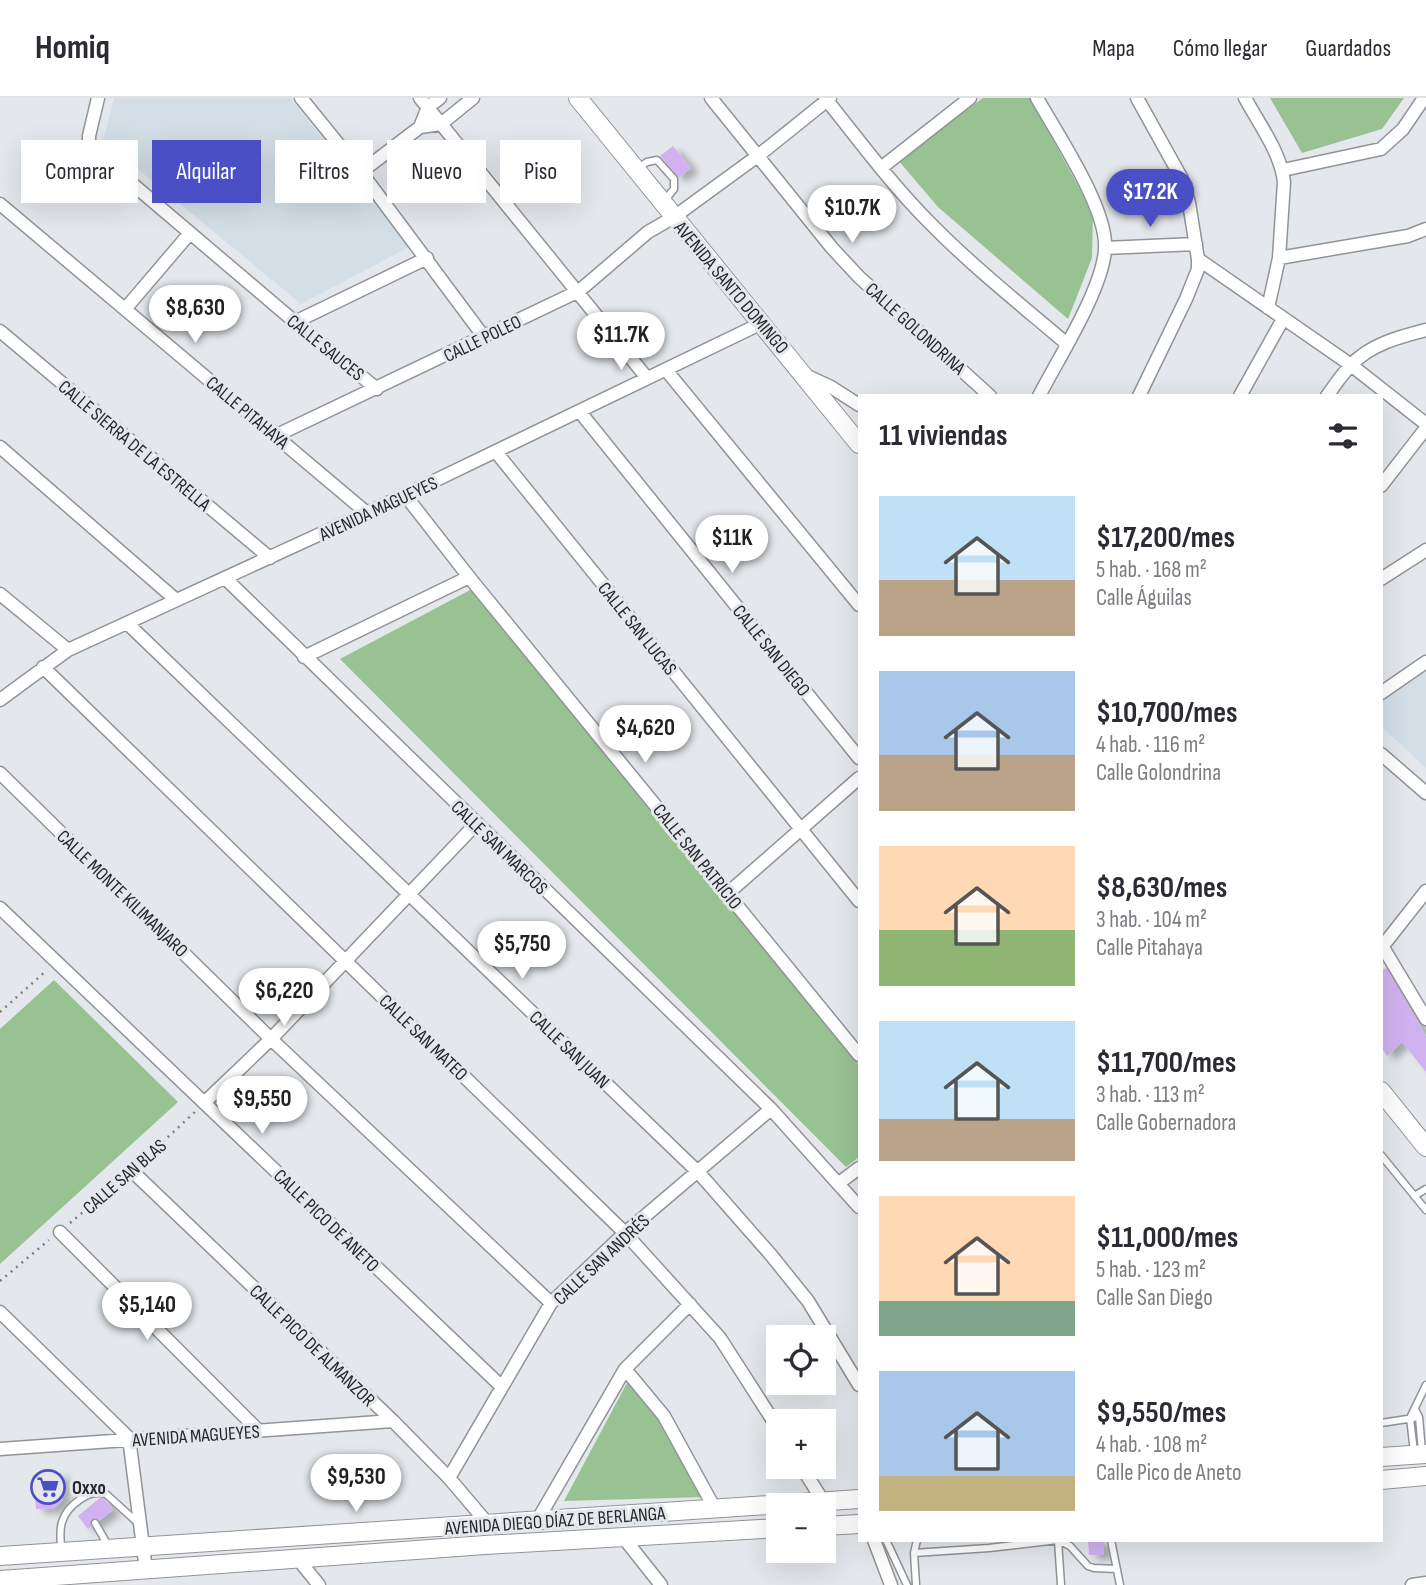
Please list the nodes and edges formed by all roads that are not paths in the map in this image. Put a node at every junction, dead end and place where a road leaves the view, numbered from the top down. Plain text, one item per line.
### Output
1 (98, 98) edge
2 (301, 98) edge
3 (440, 98) edge
4 (473, 98) edge
5 (578, 98) edge
6 (710, 98) edge
7 (970, 98) edge
8 (1037, 98) edge
9 (1137, 98) edge
10 (1245, 98) edge
11 (1424, 98) edge
12 (827, 99) edge
13 (424, 103) edge
14 (441, 124) junction
15 (420, 127) junction
16 (335, 140) edge
17 (758, 155) junction
18 (373, 163) edge
19 (881, 169) junction
20 (1283, 170) junction
21 (373, 188) edge
22 (0, 204) edge
23 (668, 210) junction
24 (1426, 229) edge
25 (190, 233) junction
26 (1196, 244) junction
27 (1105, 248) junction
28 (427, 258) junction
29 (1279, 258) junction
30 (1198, 259) junction
31 (579, 291) junction
32 (126, 308) junction
33 (1268, 308) junction
34 (1283, 318) junction
35 (295, 322) junction
36 (762, 323) junction
37 (1426, 330) edge
38 (0, 331) edge
39 (484, 337) junction
40 (1067, 344) junction
41 (1351, 365) junction
42 (666, 370) junction
43 (805, 375) junction
44 (648, 378) junction
45 (377, 388) junction
46 (988, 394) edge
47 (1039, 394) edge
48 (1140, 394) edge
49 (1241, 394) edge
50 (1329, 394) edge
51 (858, 404) edge
52 (580, 412) junction
53 (1426, 426) edge
54 (275, 436) junction
55 (858, 443) edge
56 (0, 447) edge
57 (496, 452) junction
58 (1383, 483) edge
59 (405, 495) junction
60 (367, 513) junction
61 (1426, 550) edge
62 (270, 558) junction
63 (469, 577) junction
64 (1383, 578) edge
65 (226, 579) junction
66 (0, 594) edge
67 (175, 599) junction
68 (858, 604) edge
69 (128, 624) junction
70 (68, 650) junction
71 (304, 657) junction
72 (1426, 662) edge
73 (43, 667) junction
74 (1383, 692) edge
75 (0, 700) edge
76 (1383, 756) edge
77 (858, 757) edge
78 (0, 773) edge
79 (858, 779) edge
80 (1426, 793) edge
81 (476, 824) junction
82 (801, 829) junction
83 (1426, 891) edge
84 (728, 893) junction
85 (409, 895) junction
86 (858, 900) edge
87 (0, 908) edge
88 (1383, 945) edge
89 (1383, 948) edge
90 (345, 962) junction
91 (1426, 1019) edge
92 (271, 1039) junction
93 (858, 1054) edge
94 (1383, 1093) edge
95 (204, 1104) junction
96 (771, 1110) junction
97 (1426, 1147) edge
98 (1383, 1158) edge
99 (858, 1169) edge
100 (132, 1171) road end
101 (699, 1173) junction
102 (839, 1183) junction
103 (1426, 1189) edge
104 (1414, 1196) junction
105 (858, 1206) edge
106 (1426, 1210) edge
107 (60, 1232) road end
108 (625, 1233) junction
109 (551, 1303) junction
110 (690, 1304) junction
111 (0, 1312) edge
112 (625, 1369) junction
113 (858, 1383) edge
114 (1426, 1385) edge
115 (502, 1387) junction
116 (1415, 1409) junction
117 (766, 1410) edge
118 (1419, 1417) junction
119 (1409, 1418) junction
120 (393, 1421) junction
121 (1383, 1423) edge
122 (258, 1430) junction
123 (130, 1440) junction
124 (2, 1447) edge
125 (1421, 1454) edge
126 (1383, 1457) edge
127 (1426, 1476) edge
128 (449, 1478) junction
129 (1383, 1480) edge
130 (81, 1499) junction
131 (858, 1500) edge
132 (836, 1501) edge
133 (766, 1505) edge
134 (87, 1509) dead end
135 (715, 1509) junction
136 (537, 1521) junction
137 (95, 1524) dead end
138 (488, 1524) junction
139 (858, 1524) edge
140 (836, 1525) edge
141 (142, 1527) junction
142 (766, 1529) edge
143 (623, 1537) junction
144 (876, 1542) edge
145 (886, 1542) edge
146 (917, 1542) edge
147 (1041, 1542) edge
148 (1058, 1542) edge
149 (1062, 1542) edge
150 (1111, 1542) edge
151 (144, 1546) junction
152 (110, 1549) junction
153 (61, 1552) junction
154 (914, 1553) junction
155 (886, 1555) junction
156 (0, 1556) edge
157 (297, 1558) junction
158 (1116, 1569) junction
159 (146, 1570) junction
160 (0, 1580) edge
161 (1426, 1583) edge
162 (318, 1585) edge
163 (661, 1585) edge
164 (891, 1585) edge
165 (907, 1585) edge
166 (916, 1585) edge
167 (1061, 1585) edge
168 (1120, 1585) edge
169 (1412, 1585) edge

1 - 25 street, CALLE SAUCES
2 - 16 street
3 - 13 street
4 - 14 street
5 - 23 main road, AVENIDA SANTO DOMINGO
6 - 17 street, CALLE GOLONDRINA
7 - 19 street
8 - 27 street
9 - 26 street
10 - 20 street
11 - 20 street
12 - 17 street, CALLE POLEO
12 - 19 street
13 - 14 street
13 - 15 street
14 - 15 street
14 - 31 street
15 - 18 street
17 - 23 street, CALLE POLEO
17 - 46 street, CALLE GOLONDRINA
19 - 40 street
20 - 29 street
21 - 28 street
22 - 32 street, CALLE PITAHAYA
23 - 31 street, CALLE POLEO
23 - 36 main road, AVENIDA SANTO DOMINGO
24 - 29 street
25 - 32 street
25 - 35 street, CALLE SAUCES
26 - 27 street
26 - 30 street
27 - 40 street
28 - 35 street
28 - 39 street
29 - 33 street
30 - 33 street
30 - 48 street
31 - 39 street, CALLE POLEO
31 - 44 street
32 - 54 street, CALLE PITAHAYA
33 - 34 street
34 - 41 street
34 - 49 street
35 - 45 street, CALLE SAUCES
36 - 42 street, AVENIDA MAGUEYES
36 - 43 main road, AVENIDA SANTO DOMINGO
37 - 41 street
38 - 62 street, CALLE SIERRA DE LA ESTRELLA
39 - 45 street, CALLE POLEO
40 - 47 street
41 - 50 street
41 - 53 street
42 - 44 street, AVENIDA MAGUEYES
42 - 68 street
43 - 51 street
43 - 55 main road, AVENIDA SANTO DOMINGO
44 - 52 street, AVENIDA MAGUEYES
45 - 54 street, CALLE POLEO
52 - 57 street, AVENIDA MAGUEYES
52 - 77 street, CALLE SAN DIEGO
53 - 58 street
54 - 60 street, CALLE PITAHAYA
56 - 67 street
57 - 59 street, AVENIDA MAGUEYES
57 - 82 street, CALLE SAN LUCAS
59 - 60 street, AVENIDA MAGUEYES
59 - 63 street, CALLE SAN PATRICIO
60 - 62 street, AVENIDA MAGUEYES
61 - 64 street
62 - 65 street, AVENIDA MAGUEYES
63 - 71 street
63 - 84 street, CALLE SAN PATRICIO
65 - 67 street, AVENIDA MAGUEYES
65 - 71 street, CALLE SAN MARCOS
66 - 70 street
67 - 69 street, AVENIDA MAGUEYES
69 - 70 street, AVENIDA MAGUEYES
69 - 85 street, CALLE SAN JUAN
70 - 73 street, AVENIDA MAGUEYES
71 - 81 street, CALLE SAN MARCOS
72 - 74 street
73 - 75 street, AVENIDA MAGUEYES
73 - 90 street, CALLE SAN MATEO
76 - 80 street
78 - 92 street, CALLE MONTE KILIMANJARO
79 - 82 street
81 - 85 street
81 - 96 street, CALLE SAN MARCOS
82 - 84 street
82 - 86 street, CALLE SAN LUCAS
83 - 88 street
84 - 93 street, CALLE SAN PATRICIO
85 - 90 street
85 - 101 street, CALLE SAN JUAN
87 - 95 street, CALLE PICO DE ANETO
89 - 91 street
90 - 92 street
90 - 108 street, CALLE SAN MATEO
92 - 95 street
92 - 109 street, CALLE MONTE KILIMANJARO
94 - 97 main road
95 - 115 street, CALLE PICO DE ANETO
96 - 101 street, CALLE SAN ANDRÉS
96 - 102 street, CALLE SAN MARCOS
98 - 104 lane
99 - 102 street
100 - 120 street, CALLE PICO DE ALMANZOR
101 - 108 street, CALLE SAN ANDRÉS
101 - 113 street, CALLE SAN JUAN
102 - 105 street, CALLE SAN MARCOS
103 - 104 lane
104 - 106 lane
107 - 122 street
108 - 109 street, CALLE SAN ANDRÉS
108 - 110 street, CALLE SAN MATEO
109 - 115 street, CALLE SAN ANDRÉS
110 - 112 street
110 - 117 street, CALLE SAN MATEO
111 - 123 street
112 - 135 street
112 - 136 street
114 - 116 lane
115 - 128 street, CALLE SAN ANDRÉS
116 - 118 lane
116 - 119 lane
118 - 119 lane
118 - 125 lane
119 - 121 lane
119 - 125 lane
120 - 122 street, AVENIDA MAGUEYES
120 - 128 street, CALLE PICO DE ALMANZOR
122 - 123 street, AVENIDA MAGUEYES
123 - 124 street, AVENIDA MAGUEYES
123 - 141 street
125 - 126 main road
127 - 129 main road
128 - 138 street, CALLE PICO DE ALMANZOR
130 - 134 lane
130 - 141 lane
130 - 153 lane
131 - 132 main road, AVENIDA DIEGO DÍAZ DE BERLANGA
133 - 135 main road, AVENIDA DIEGO DÍAZ DE BERLANGA
135 - 136 main road, AVENIDA DIEGO DÍAZ DE BERLANGA
136 - 138 main road, AVENIDA DIEGO DÍAZ DE BERLANGA
137 - 152 lane
138 - 151 main road, AVENIDA DIEGO DÍAZ DE BERLANGA
139 - 140 main road
141 - 151 street
142 - 143 main road, AVENIDA DIEGO DÍAZ DE BERLANGA
143 - 157 main road, AVENIDA DIEGO DÍAZ DE BERLANGA
143 - 163 street
144 - 155 street
145 - 155 lane
146 - 154 lane
147 - 154 lane
148 - 167 lane
149 - 158 lane
150 - 158 lane
151 - 152 main road, AVENIDA DIEGO DÍAZ DE BERLANGA
151 - 159 street
152 - 153 main road, AVENIDA DIEGO DÍAZ DE BERLANGA
153 - 156 main road, AVENIDA DIEGO DÍAZ DE BERLANGA
154 - 166 lane
155 - 164 street
155 - 165 lane
157 - 159 main road, AVENIDA DIEGO DÍAZ DE BERLANGA
157 - 162 street
158 - 168 lane
159 - 160 main road, AVENIDA DIEGO DÍAZ DE BERLANGA
161 - 169 street

